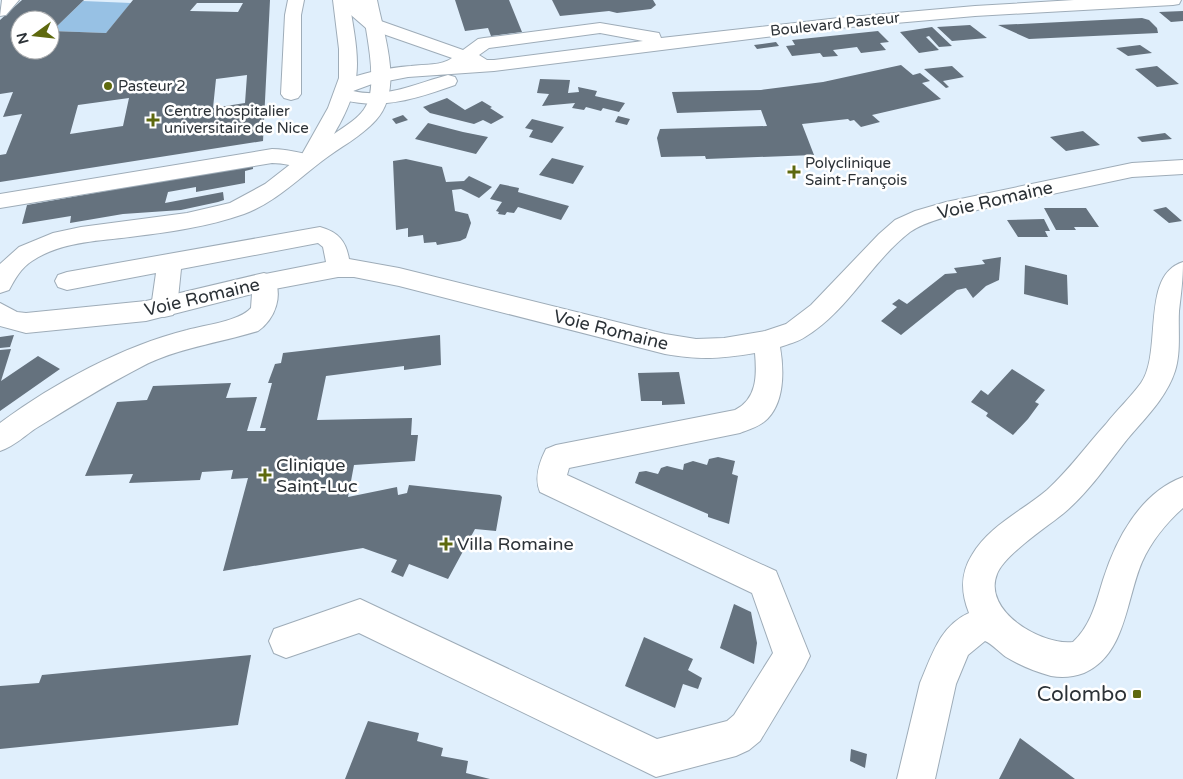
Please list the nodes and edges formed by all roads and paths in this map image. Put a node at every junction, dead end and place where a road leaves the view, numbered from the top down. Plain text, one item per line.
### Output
1 (12, 0) edge
2 (296, 0) edge
3 (341, 0) edge
4 (356, 0) edge
5 (369, 0) edge
6 (1173, 0) edge
7 (0, 11) edge
8 (372, 24) junction
9 (659, 43) junction
10 (458, 63) junction
11 (499, 66) junction
12 (380, 76) junction
13 (345, 90) junction
14 (291, 94) dead end
15 (379, 98) junction
16 (308, 161) junction
17 (1183, 167) edge
18 (0, 202) edge
19 (170, 262) junction
20 (338, 268) junction
21 (1183, 271) edge
22 (67, 281) dead end
23 (264, 282) junction
24 (0, 284) edge
25 (164, 308) junction
26 (0, 313) edge
27 (766, 341) junction
28 (0, 439) edge
29 (1183, 491) edge
30 (991, 621) junction
31 (286, 641) dead end
32 (916, 779) edge

1 - 7 street
2 - 14 street
3 - 13 street
4 - 8 street
5 - 8 street
6 - 9 street, Boulevard Pasteur
8 - 10 street, Boulevard Pasteur
8 - 12 street
9 - 10 street
9 - 11 street, Boulevard Pasteur
10 - 11 street, Boulevard Pasteur
10 - 12 street, Boulevard Pasteur
11 - 15 street, Boulevard Pasteur
12 - 13 street, Boulevard Pasteur
12 - 15 street
13 - 15 street, Boulevard Pasteur
13 - 16 street
15 - 16 street
16 - 18 street
16 - 24 street
17 - 27 street, Voie Romaine
19 - 20 street
19 - 22 street
19 - 25 street
20 - 23 street, Voie Romaine
20 - 27 street, Voie Romaine
21 - 30 street
23 - 25 street, Voie Romaine
23 - 28 street
25 - 26 street, Voie Romaine
27 - 31 street
29 - 30 street
30 - 32 street

